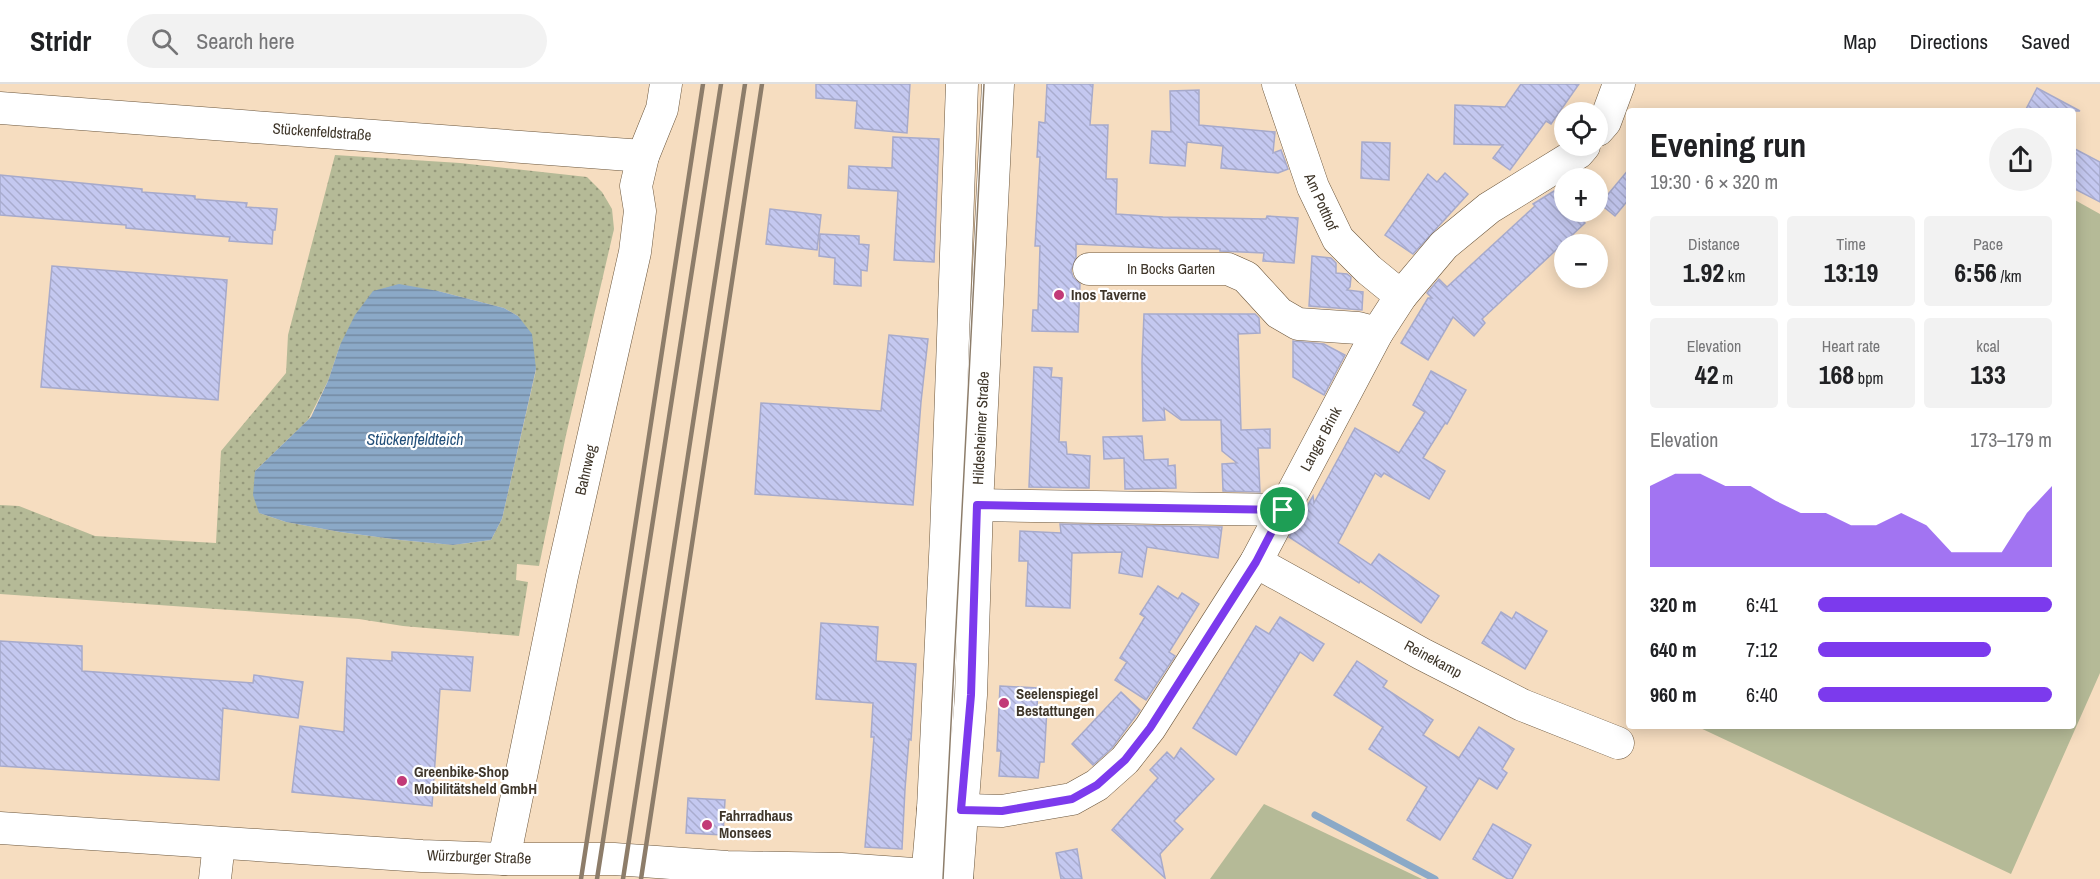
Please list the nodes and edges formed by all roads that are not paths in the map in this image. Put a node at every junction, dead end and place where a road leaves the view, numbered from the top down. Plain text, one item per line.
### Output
1 (666, 84) edge
2 (962, 84) edge
3 (998, 84) edge
4 (1278, 84) edge
5 (1620, 84) edge
6 (0, 108) edge
7 (1608, 114) edge
8 (643, 156) junction
9 (1573, 156) edge
10 (1089, 269) dead end
11 (1401, 296) junction
12 (1377, 333) junction
13 (977, 505) junction
14 (1283, 510) junction
15 (1256, 562) junction
16 (1618, 743) dead end
17 (947, 810) junction
18 (0, 828) edge
19 (219, 843) junction
20 (504, 859) junction
21 (942, 877) edge
22 (214, 879) edge

1 - 8 street, Bahnweg
2 - 17 street, Hildesheimer Straße
3 - 13 street, Hildesheimer Straße
4 - 11 street, Am Potthof
5 - 7 street
6 - 8 street, Stückenfeldstraße
8 - 20 street, Bahnweg
9 - 11 street, Langer Brink
10 - 12 street, In Bocks Garten
11 - 12 street, Langer Brink
12 - 14 street, Langer Brink
13 - 14 street
13 - 17 street, Hildesheimer Straße
14 - 15 street, Langer Brink
15 - 16 street, Reinekamp
15 - 17 street, Langer Brink
17 - 21 street, Hildesheimer Straße
18 - 19 street, Würzburger Straße
19 - 20 street, Würzburger Straße
19 - 22 street
20 - 21 street, Würzburger Straße

